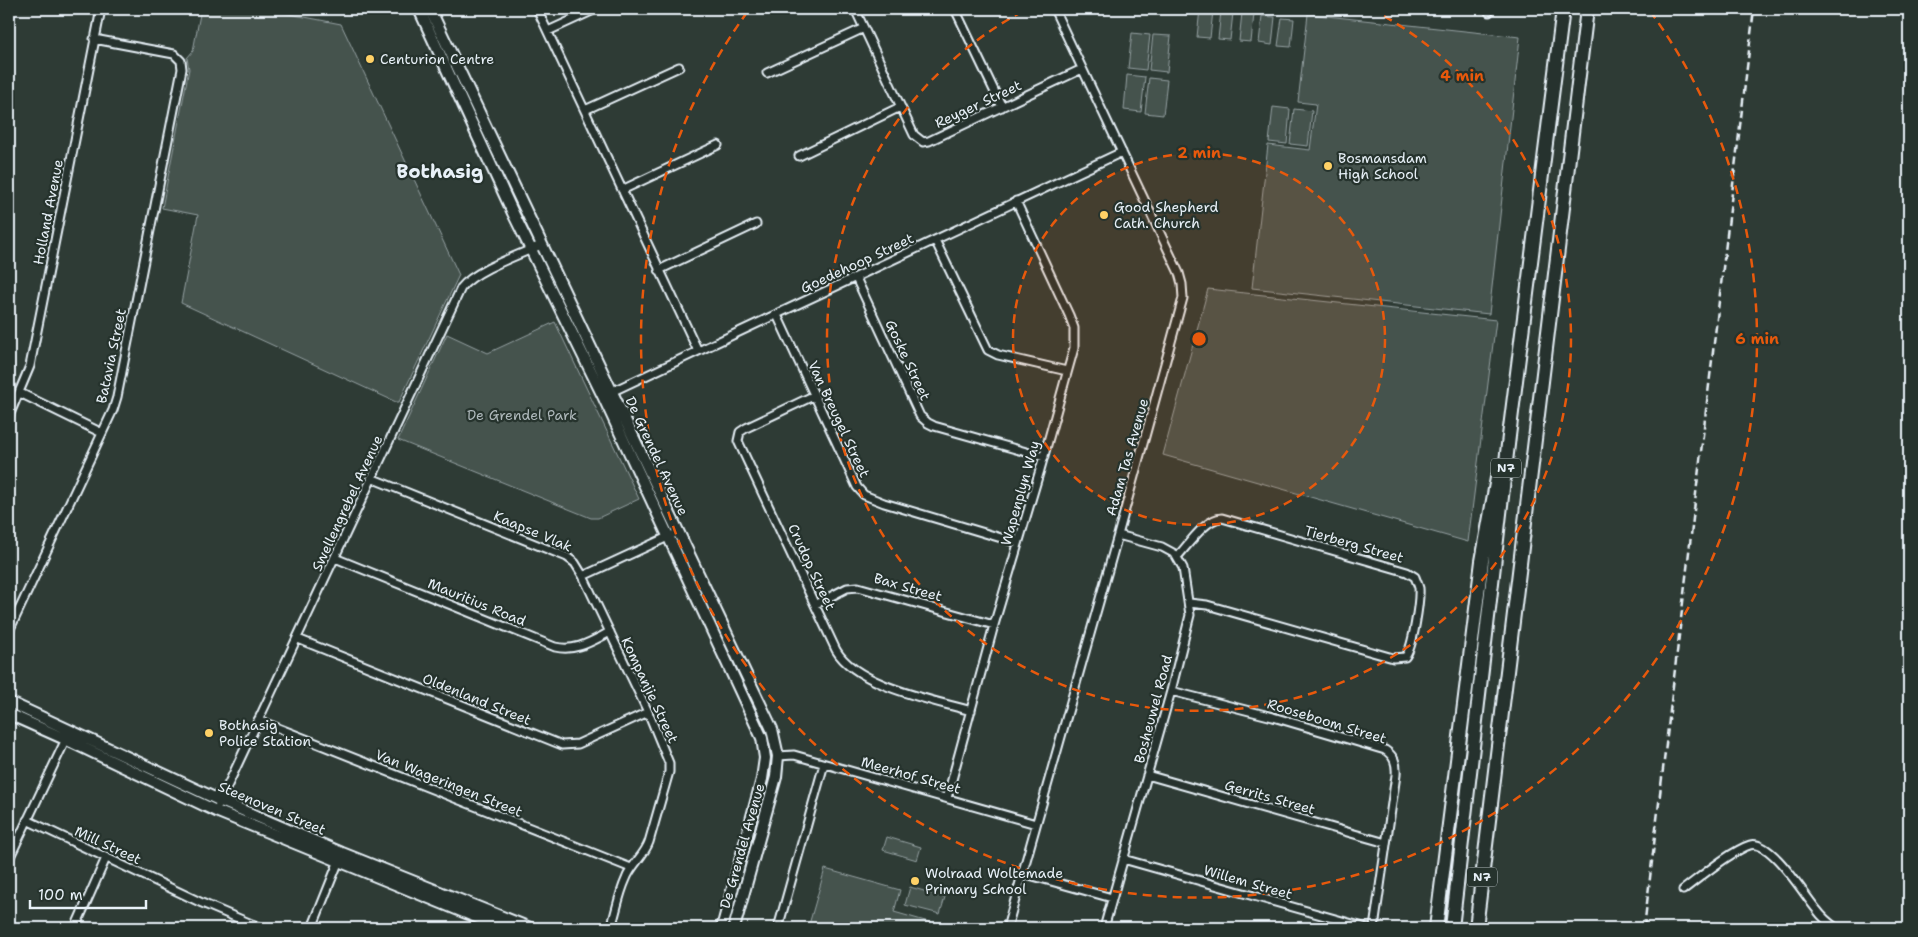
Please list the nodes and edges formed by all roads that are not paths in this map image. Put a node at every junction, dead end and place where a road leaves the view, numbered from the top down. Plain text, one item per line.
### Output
1 (101, 9) edge
2 (419, 9) edge
3 (430, 9) edge
4 (537, 9) edge
5 (596, 9) edge
6 (855, 9) edge
7 (955, 9) edge
8 (1054, 9) edge
9 (1562, 9) edge
10 (1587, 9) edge
11 (864, 28) junction
12 (548, 31) junction
13 (94, 39) junction
14 (679, 67) dead end
15 (1082, 69) junction
16 (767, 73) dead end
17 (900, 107) junction
18 (1002, 107) junction
19 (584, 110) junction
20 (718, 145) dead end
21 (1122, 152) junction
22 (799, 156) dead end
23 (622, 190) junction
24 (1016, 201) junction
25 (756, 224) dead end
26 (935, 240) junction
27 (541, 245) junction
28 (530, 250) junction
29 (659, 270) junction
30 (856, 278) junction
31 (777, 315) junction
32 (698, 351) junction
33 (1067, 372) junction
34 (20, 393) junction
35 (607, 394) junction
36 (814, 396) junction
37 (9, 416) edge
38 (102, 432) junction
39 (1509, 436) junction
40 (1044, 457) junction
41 (371, 478) junction
42 (673, 534) junction
43 (1118, 534) junction
44 (1018, 543) junction
45 (1177, 557) junction
46 (335, 558) junction
47 (583, 576) junction
48 (816, 604) junction
49 (1189, 604) junction
50 (994, 625) junction
51 (9, 631) edge
52 (610, 632) junction
53 (298, 639) junction
54 (1171, 691) junction
55 (9, 702) edge
56 (971, 711) junction
57 (648, 712) junction
58 (9, 714) edge
59 (258, 720) junction
60 (68, 734) junction
61 (762, 738) junction
62 (778, 756) junction
63 (824, 764) junction
64 (764, 770) junction
65 (1147, 776) junction
66 (947, 798) junction
67 (218, 806) junction
68 (27, 820) junction
69 (1036, 824) junction
70 (1488, 826) junction
71 (1386, 844) junction
72 (341, 857) junction
73 (106, 858) junction
74 (9, 859) edge
75 (1123, 859) junction
76 (631, 868) junction
77 (1022, 873) junction
78 (1683, 890) dead end
79 (1112, 898) junction
80 (75, 928) edge
81 (261, 928) edge
82 (312, 928) edge
83 (502, 928) edge
84 (530, 928) edge
85 (611, 928) edge
86 (722, 928) edge
87 (734, 928) edge
88 (778, 928) edge
89 (1007, 928) edge
90 (1104, 928) edge
91 (1367, 928) edge
92 (1374, 928) edge
93 (1436, 928) edge
94 (1452, 928) edge
95 (1476, 928) edge
96 (1484, 928) edge
97 (1836, 928) edge

1 - 13 street, Holland Avenue
2 - 28 street, De Grendel Avenue
3 - 27 street, De Grendel Avenue
4 - 12 street
5 - 12 street
6 - 11 street, Reyger Street
7 - 18 street
8 - 15 street, Adam Tas Avenue
9 - 39 highway, N7
10 - 70 highway, N7
11 - 16 street
11 - 17 street, Reyger Street
12 - 19 street
13 - 34 street, Holland Avenue
13 - 38 street, Batavia Street
14 - 19 street
15 - 18 street, Reyger Street
15 - 21 street, Adam Tas Avenue
17 - 18 street, Reyger Street
17 - 22 street
19 - 23 street
20 - 23 street
21 - 24 street, Goedehoop Street
21 - 43 street, Adam Tas Avenue
23 - 29 street
24 - 26 street, Goedehoop Street
24 - 33 street, Wapenplyn Way
25 - 29 street
26 - 30 street, Goedehoop Street
26 - 33 street
27 - 28 street, Swellengrebel Avenue
27 - 35 street, De Grendel Avenue
28 - 35 street, De Grendel Avenue
28 - 41 street, Swellengrebel Avenue
29 - 32 street
30 - 31 street, Goedehoop Street
30 - 40 street, Goske Street
31 - 32 street, Goedehoop Street
31 - 36 street, Van Breugel Street
32 - 35 street, Goedehoop Street
33 - 40 street, Wapenplyn Way
34 - 37 street, Holland Avenue
34 - 38 street
35 - 42 street, De Grendel Avenue
36 - 44 street, Van Breugel Street
36 - 48 street, Crudop Street
38 - 51 street, Batavia Street
39 - 93 highway
39 - 94 highway, N7
40 - 44 street, Wapenplyn Way
41 - 46 street, Swellengrebel Avenue
41 - 47 street, Kaapse Vlak
42 - 47 street
42 - 61 street, De Grendel Avenue
42 - 62 street, De Grendel Avenue
43 - 45 street
43 - 69 street, Adam Tas Avenue
44 - 50 street, Wapenplyn Way
45 - 49 street, Bosheuwel Road
45 - 49 street, Tierberg Street
46 - 52 street, Mauritius Road
46 - 53 street, Swellengrebel Avenue
47 - 52 street, Kompanjie Street
48 - 50 street, Bax Street
48 - 56 street, Crudop Street
49 - 54 street, Bosheuwel Road
50 - 56 street, Wapenplyn Way
52 - 57 street, Kompanjie Street
53 - 57 street, Oldenland Street
53 - 59 street, Swellengrebel Avenue
54 - 65 street, Bosheuwel Road
54 - 71 street, Rooseboom Street
55 - 60 street, Steenoven Street
56 - 66 street, Wapenplyn Way
57 - 76 street, Kompanjie Street
58 - 60 street, Steenoven Street
59 - 67 street, Swellengrebel Avenue
59 - 76 street, Van Wageringen Street
60 - 67 street, Steenoven Street
60 - 68 street
61 - 62 street
61 - 64 street, De Grendel Avenue
62 - 63 street, Meerhof Street
62 - 64 street
62 - 87 street, De Grendel Avenue
63 - 66 street, Meerhof Street
63 - 88 street
64 - 86 street, De Grendel Avenue
65 - 71 street, Gerrits Street
65 - 75 street, Bosheuwel Road
66 - 69 street, Meerhof Street
67 - 72 street, Steenoven Street
68 - 73 street, Mill Street
68 - 74 street
69 - 77 street, Adam Tas Avenue
70 - 95 highway, N7
70 - 96 highway
71 - 92 street, Rooseboom Street
72 - 82 street
72 - 83 street, Steenoven Street
72 - 84 street, Steenoven Street
73 - 80 street
73 - 81 street, Mill Street
75 - 79 street, Bosheuwel Road
75 - 91 street, Willem Street
76 - 85 street, Kompanjie Street
77 - 79 street
77 - 89 street, Adam Tas Avenue
78 - 97 street
79 - 90 street, Bosheuwel Road

